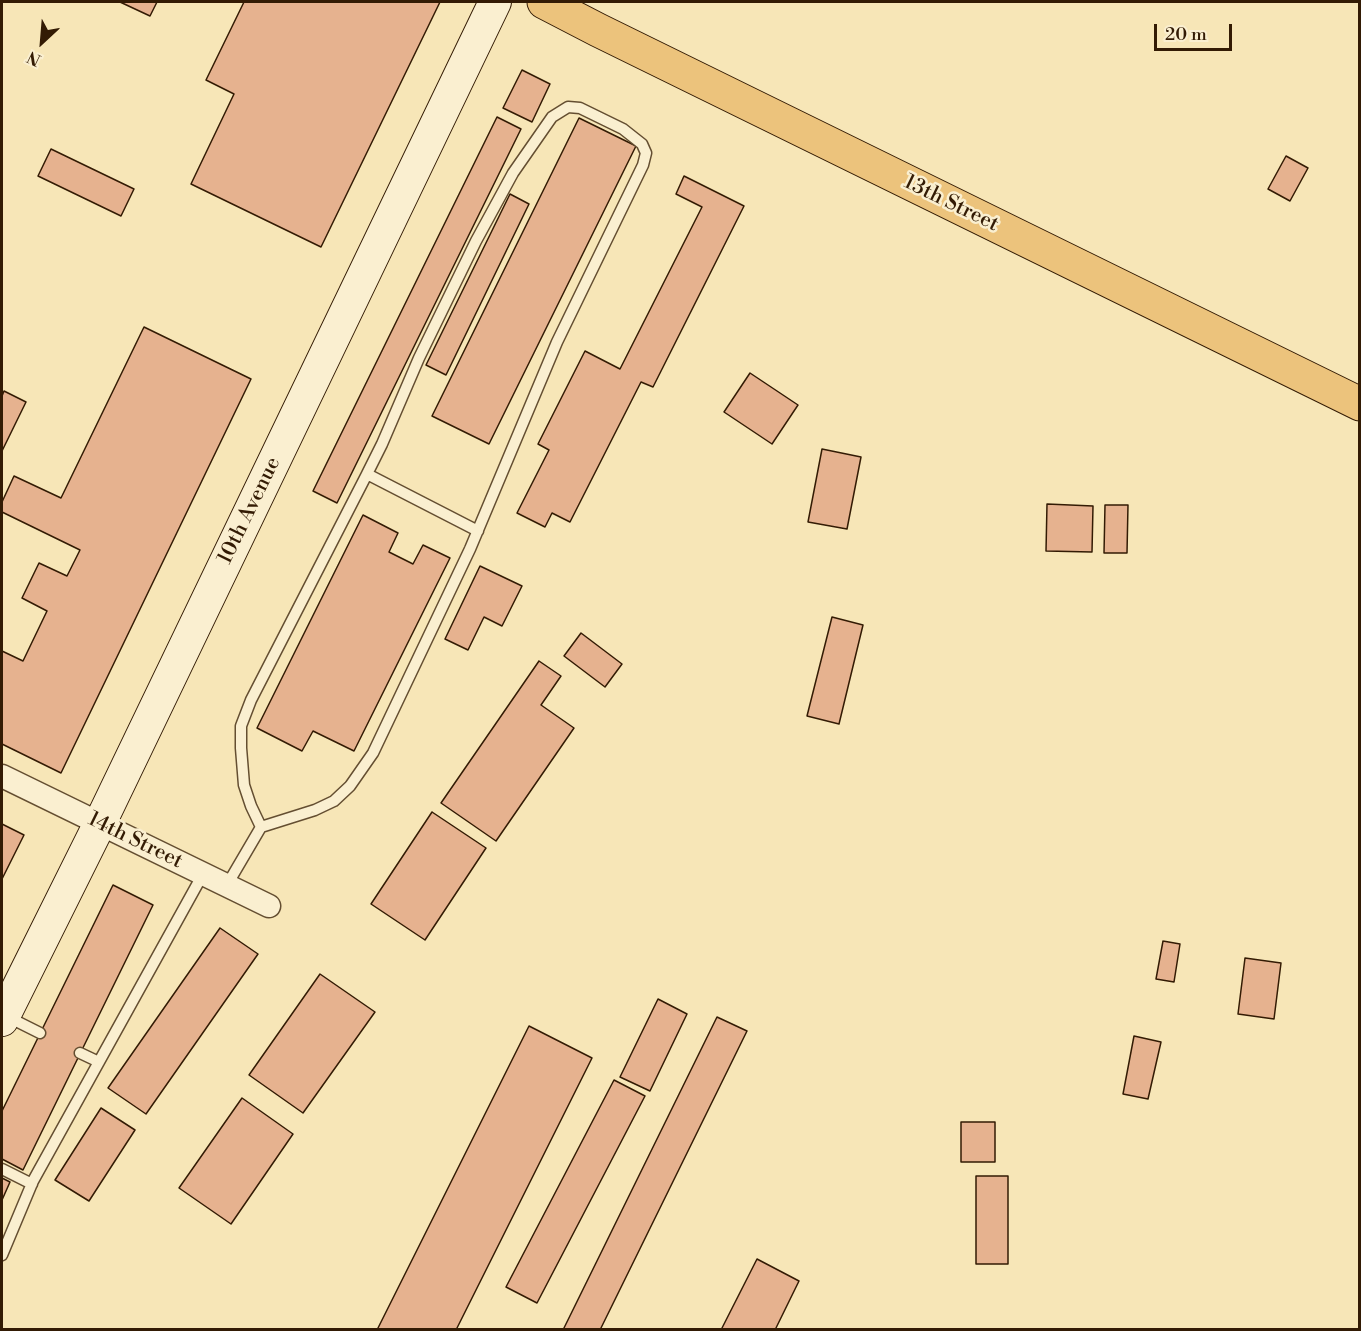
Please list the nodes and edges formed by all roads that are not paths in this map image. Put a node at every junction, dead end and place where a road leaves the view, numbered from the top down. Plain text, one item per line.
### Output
1 (495, 2) edge
2 (544, 2) edge
3 (1359, 404) edge
4 (367, 474) junction
5 (478, 531) junction
6 (2, 776) edge
7 (100, 823) junction
8 (261, 827) junction
9 (203, 874) junction
10 (227, 885) junction
11 (269, 906) dead end
12 (3, 1018) edge
13 (40, 1033) dead end
14 (80, 1053) dead end
15 (99, 1062) junction
16 (2, 1169) edge
17 (32, 1184) junction
18 (2, 1255) edge

1 - 7 main road, 10th Avenue
2 - 3 main road, 13th Street
4 - 5 lane
4 - 5 lane
4 - 8 lane
5 - 8 lane
6 - 7 street, 14th Street
7 - 9 street, 14th Street
7 - 12 main road, 10th Avenue
8 - 10 lane
9 - 10 street, 14th Street
9 - 15 lane
10 - 11 street, 14th Street
12 - 13 lane
14 - 15 lane
15 - 17 lane
16 - 17 lane
17 - 18 lane

